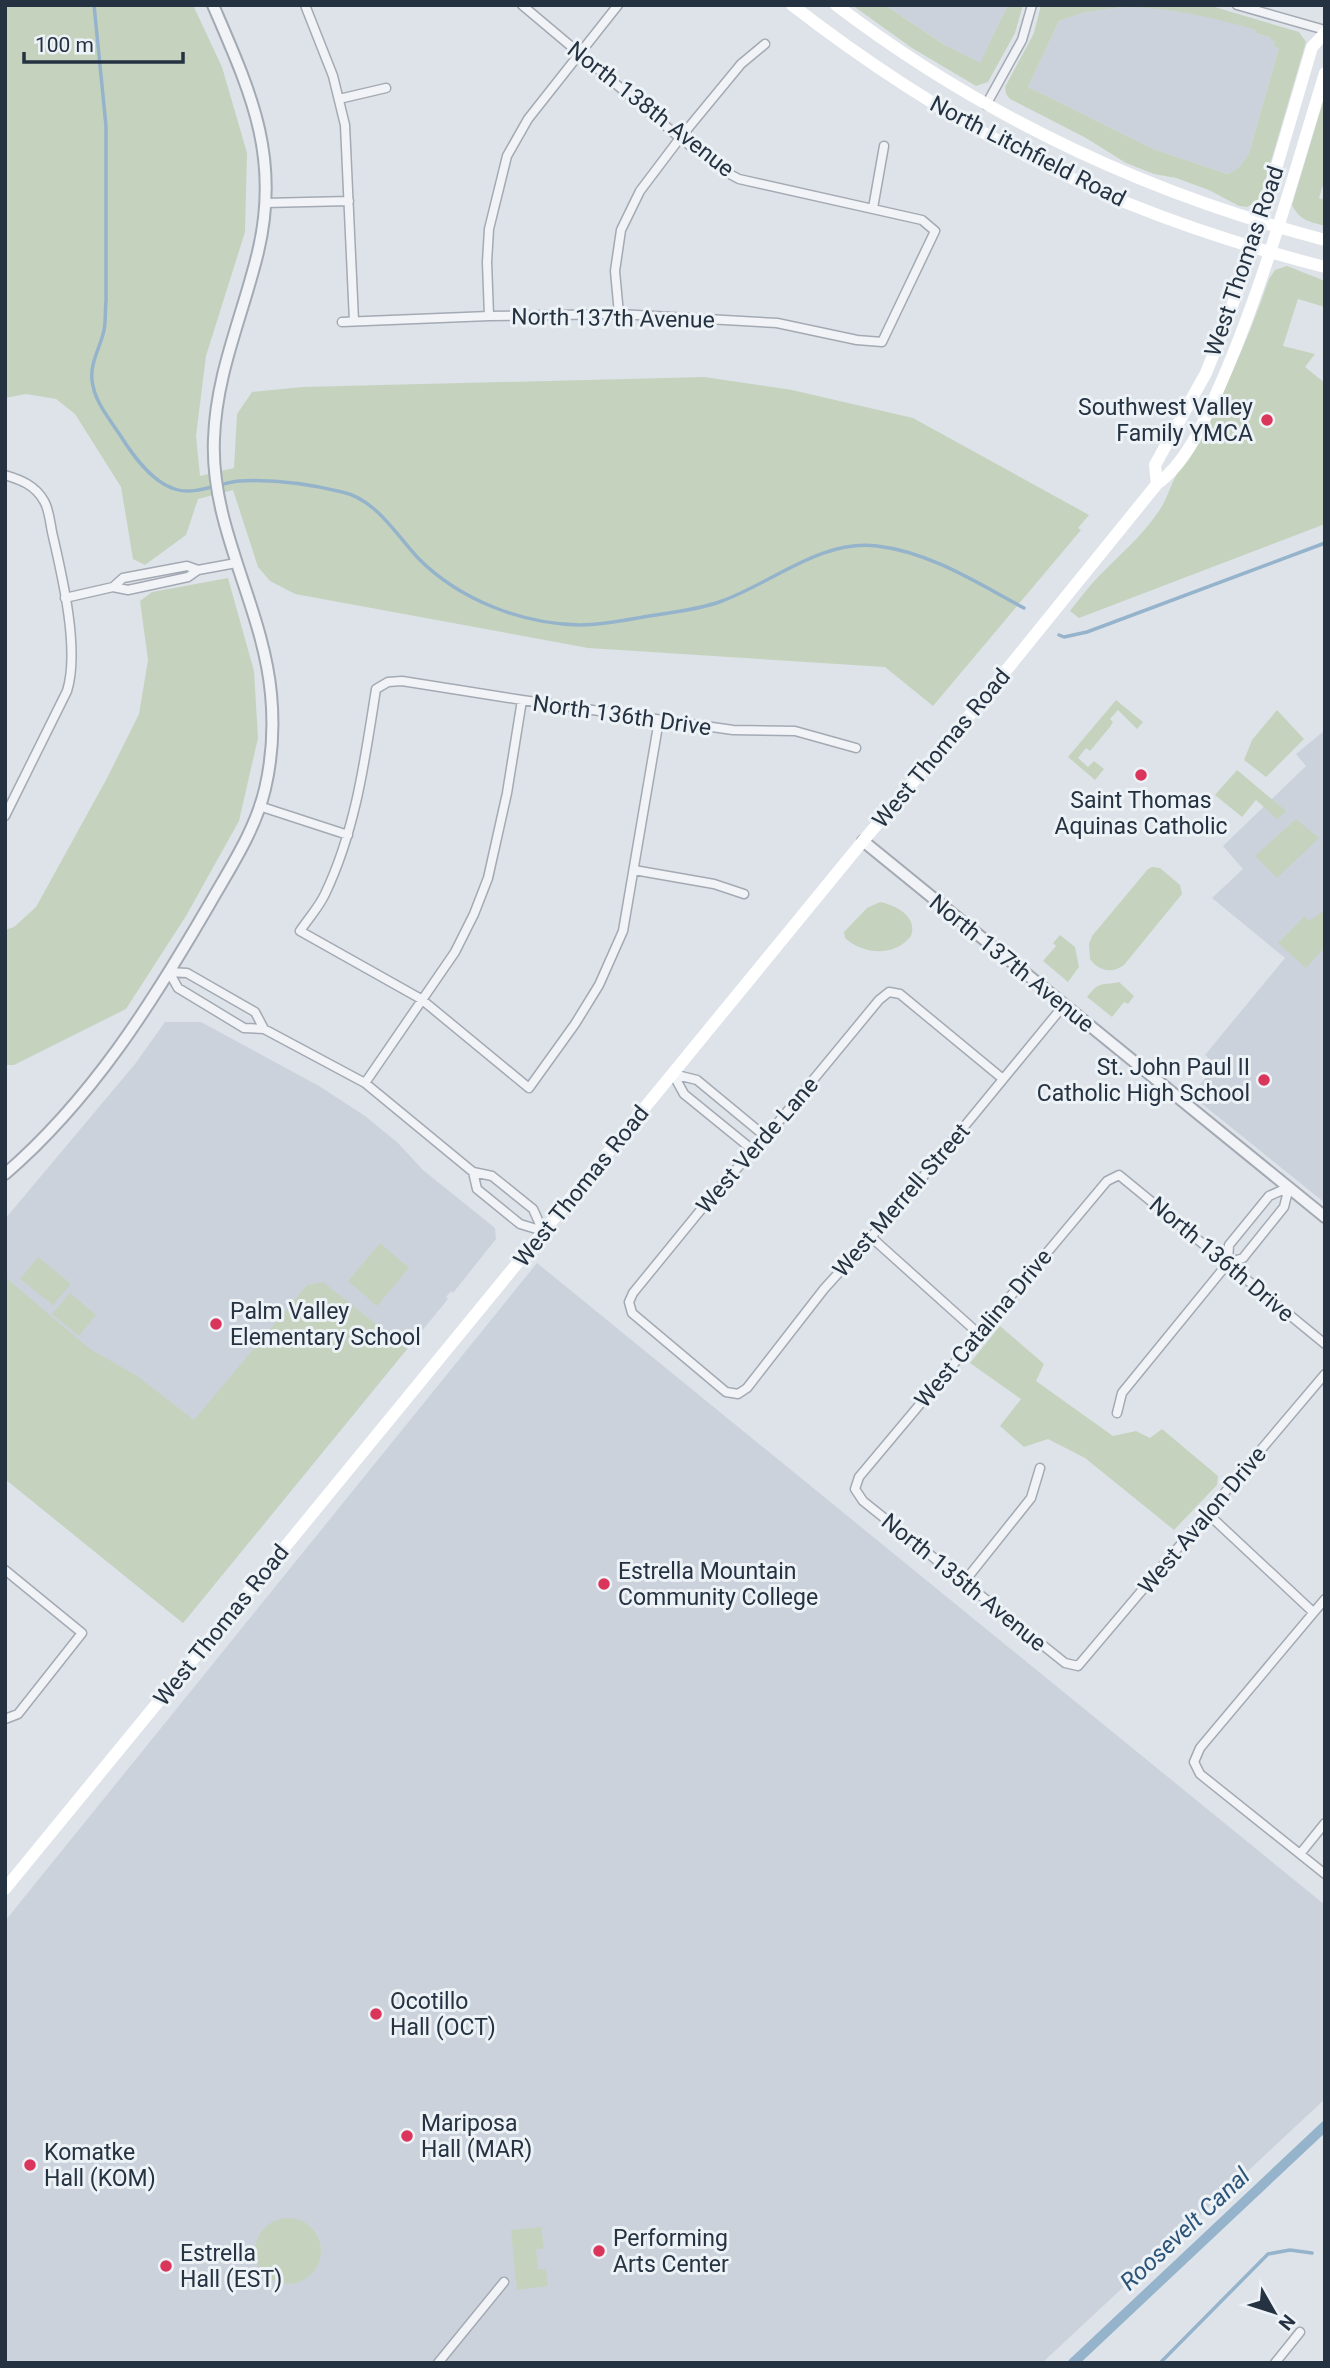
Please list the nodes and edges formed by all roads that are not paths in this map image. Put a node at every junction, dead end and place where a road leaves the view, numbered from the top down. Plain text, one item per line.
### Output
1 (213, 5) edge
2 (305, 5) edge
3 (522, 5) edge
4 (618, 5) edge
5 (792, 5) edge
6 (836, 5) edge
7 (1032, 5) edge
8 (1237, 5) edge
9 (1325, 32) edge
10 (765, 44) dead end
11 (579, 54) junction
12 (1325, 73) edge
13 (386, 88) dead end
14 (339, 99) junction
15 (986, 105) junction
16 (680, 138) junction
17 (884, 146) dead end
18 (349, 201) junction
19 (265, 203) junction
20 (873, 208) junction
21 (1260, 223) junction
22 (1278, 228) junction
23 (1325, 240) edge
24 (1252, 248) junction
25 (1269, 252) junction
26 (1325, 267) edge
27 (619, 314) junction
28 (489, 316) junction
29 (342, 321) dead end
30 (354, 321) junction
31 (881, 342) joint
32 (5, 475) edge
33 (1157, 484) junction
34 (236, 563) junction
35 (198, 570) junction
36 (154, 573) junction
37 (156, 584) junction
38 (113, 587) junction
39 (65, 597) junction
40 (522, 701) junction
41 (659, 720) junction
42 (856, 748) dead end
43 (259, 806) junction
44 (5, 816) edge
45 (348, 835) junction
46 (863, 841) junction
47 (634, 870) junction
48 (744, 894) dead end
49 (169, 972) junction
50 (421, 999) junction
51 (1064, 1005) junction
52 (264, 1029) junction
53 (673, 1074) junction
54 (1003, 1079) junction
55 (365, 1083) junction
56 (766, 1137) junction
57 (754, 1151) junction
58 (473, 1172) junction
59 (5, 1174) edge
60 (1119, 1175) joint
61 (1289, 1187) junction
62 (1325, 1217) edge
63 (543, 1231) junction
64 (871, 1237) junction
65 (1228, 1263) junction
66 (979, 1334) junction
67 (1325, 1345) edge
68 (1325, 1374) edge
69 (738, 1394) joint
70 (1117, 1413) dead end
71 (1040, 1468) dead end
72 (855, 1489) joint
73 (1207, 1513) junction
74 (5, 1570) edge
75 (964, 1583) junction
76 (1325, 1599) edge
77 (1313, 1612) junction
78 (1079, 1666) joint
79 (5, 1719) edge
80 (1325, 1823) edge
81 (1300, 1854) junction
82 (1325, 1874) edge
83 (5, 1889) edge
84 (504, 2282) dead end
85 (1300, 2332) dead end
86 (438, 2363) edge
87 (1275, 2363) edge

1 - 19 street
2 - 14 street
3 - 11 street, North 138th Avenue
4 - 11 street
5 - 24 main road, North Litchfield Road
6 - 15 main road, North Litchfield Road
7 - 15 street
8 - 9 street
9 - 21 main road, West Thomas Road
10 - 16 street
11 - 16 street, North 138th Avenue
11 - 28 street
12 - 22 main road, West Thomas Road
13 - 14 street
14 - 18 street
15 - 21 main road, North Litchfield Road
16 - 20 street, North 138th Avenue
16 - 27 street
17 - 20 street
18 - 19 street
18 - 30 street
19 - 34 street
20 - 31 street, North 138th Avenue
21 - 22 main road, North Litchfield Road
21 - 24 main road, West Thomas Road
22 - 23 main road, North Litchfield Road
22 - 25 main road, West Thomas Road
24 - 25 main road, North Litchfield Road
24 - 33 main road, West Thomas Road
25 - 26 main road, North Litchfield Road
25 - 33 main road, West Thomas Road
27 - 28 street, North 137th Avenue
27 - 31 street, North 137th Avenue
28 - 30 street, North 137th Avenue
29 - 30 street, North 137th Avenue
32 - 39 street
33 - 46 main road, West Thomas Road
34 - 35 street
34 - 43 street
35 - 36 street
35 - 37 street
36 - 37 street
36 - 38 street
37 - 38 street
38 - 39 street
39 - 44 street
40 - 41 street, North 136th Drive
40 - 45 street, North 136th Drive
40 - 50 street
41 - 42 street, North 136th Drive
41 - 47 street
43 - 45 street
43 - 49 street
45 - 50 street
46 - 51 street, North 137th Avenue
46 - 53 main road, West Thomas Road
47 - 48 street
47 - 50 street
49 - 52 street
49 - 52 street
49 - 59 street
50 - 55 street
51 - 54 street, West Merrell Street
51 - 61 street, North 137th Avenue
52 - 55 street
53 - 56 street
53 - 57 street
53 - 63 main road, West Thomas Road
54 - 56 street, West Verde Lane
54 - 64 street, West Merrell Street
55 - 58 street
56 - 57 street, West Verde Lane
57 - 69 street, West Verde Lane
58 - 63 street
58 - 63 street
60 - 65 street, North 136th Drive
60 - 66 street, West Catalina Drive
61 - 62 street, North 137th Avenue
61 - 65 street
61 - 65 street
63 - 83 main road, West Thomas Road
64 - 66 street
64 - 69 street, West Merrell Street
65 - 67 street, North 136th Drive
65 - 70 street
66 - 72 street, West Catalina Drive
68 - 73 street, West Avalon Drive
71 - 75 street
72 - 75 street, North 135th Avenue
73 - 77 street
73 - 78 street, West Avalon Drive
74 - 79 street
75 - 78 street, North 135th Avenue
76 - 77 street
77 - 81 street
80 - 81 street
81 - 82 street
84 - 86 street
85 - 87 street

